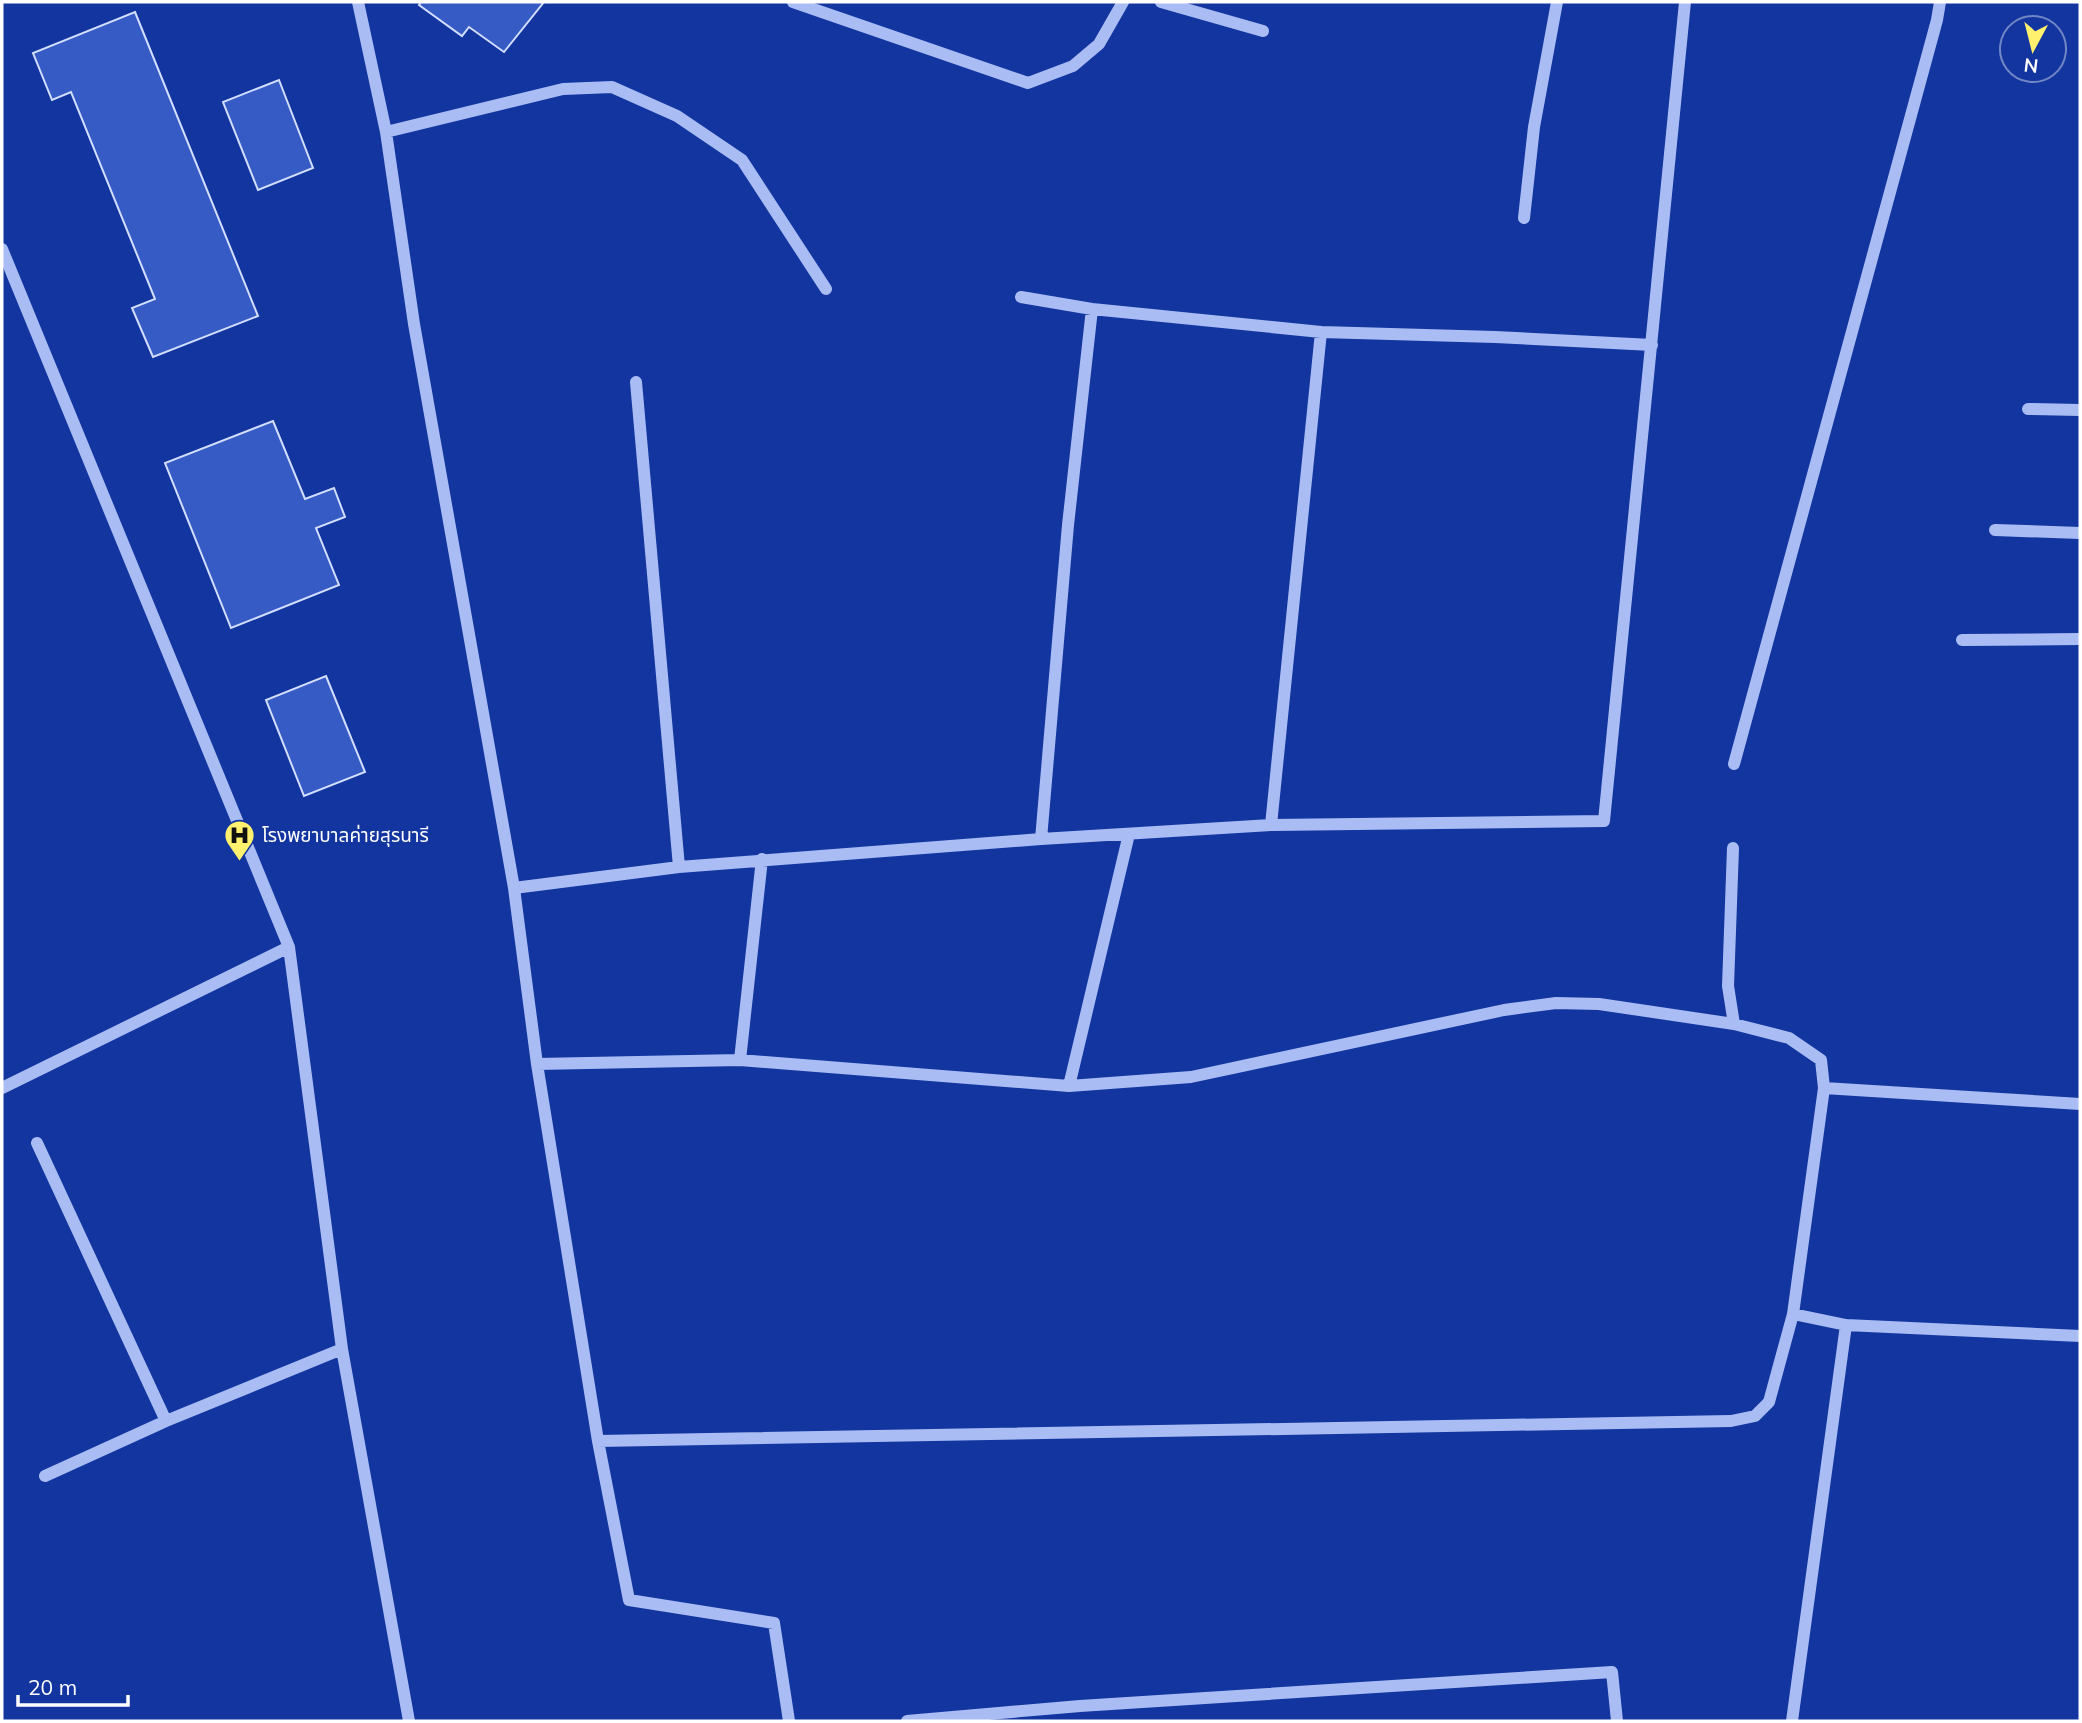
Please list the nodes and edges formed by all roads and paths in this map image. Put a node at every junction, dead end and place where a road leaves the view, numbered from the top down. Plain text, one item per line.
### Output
1 (358, 2) edge
2 (793, 2) edge
3 (1123, 2) edge
4 (1161, 2) edge
5 (1557, 2) edge
6 (1685, 2) edge
7 (1940, 2) edge
8 (1263, 32) dead end
9 (386, 132) junction
10 (1524, 218) dead end
11 (2, 249) edge
12 (826, 289) dead end
13 (1021, 298) dead end
14 (1092, 309) junction
15 (1321, 332) junction
16 (1651, 345) junction
17 (636, 382) dead end
18 (2028, 409) dead end
19 (2080, 410) edge
20 (1995, 530) dead end
21 (2080, 533) edge
22 (2080, 639) edge
23 (1962, 640) dead end
24 (1734, 764) dead end
25 (1271, 825) junction
26 (1129, 834) junction
27 (1041, 839) junction
28 (1733, 848) dead end
29 (762, 859) junction
30 (679, 867) junction
31 (514, 888) junction
32 (289, 947) junction
33 (1734, 1024) junction
34 (740, 1060) junction
35 (537, 1064) junction
36 (1069, 1086) junction
37 (2, 1088) edge
38 (1824, 1088) junction
39 (2080, 1104) edge
40 (37, 1143) dead end
41 (1793, 1314) junction
42 (1846, 1325) junction
43 (2080, 1336) edge
44 (342, 1349) junction
45 (166, 1421) junction
46 (598, 1441) junction
47 (45, 1476) dead end
48 (1080, 1706) junction
49 (409, 1721) edge
50 (789, 1721) edge
51 (907, 1721) edge
52 (1081, 1721) edge
53 (1618, 1721) edge
54 (1792, 1721) edge

1 - 9 street
2 - 3 street
4 - 8 street
5 - 10 street
6 - 16 street
7 - 24 street
9 - 12 street
9 - 31 street
11 - 32 street
13 - 14 street
14 - 15 street
14 - 27 street
15 - 16 street
15 - 25 street
16 - 25 street
17 - 30 street
18 - 19 street
20 - 21 street
22 - 23 street
25 - 26 street
26 - 27 street
26 - 36 street
27 - 29 street
28 - 33 street
29 - 30 street
29 - 34 street
30 - 31 street
31 - 35 street
32 - 37 street
32 - 44 street
33 - 36 street
33 - 38 street
34 - 35 street
34 - 36 street
35 - 46 street
38 - 39 street
38 - 41 street
40 - 45 street
41 - 42 street
41 - 46 street
42 - 43 street
42 - 54 street
44 - 45 street
44 - 49 street
45 - 47 street
46 - 50 street
48 - 51 street
48 - 52 street
48 - 53 street

